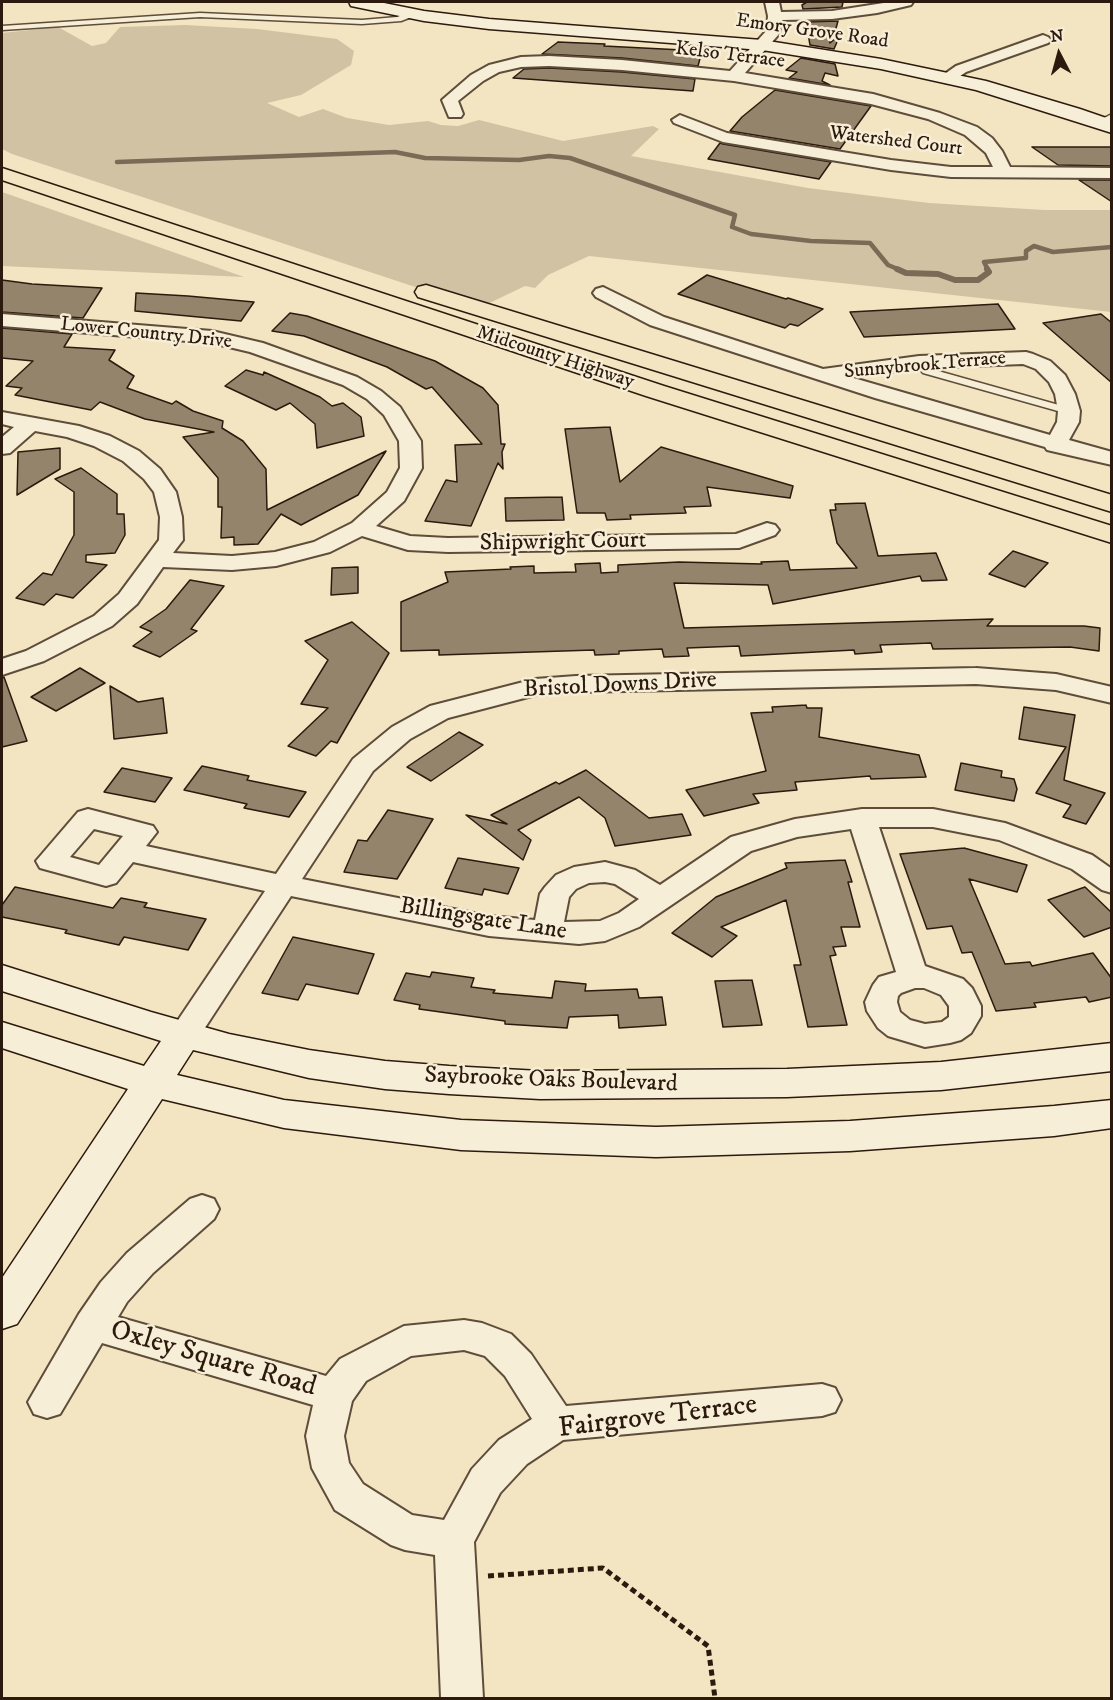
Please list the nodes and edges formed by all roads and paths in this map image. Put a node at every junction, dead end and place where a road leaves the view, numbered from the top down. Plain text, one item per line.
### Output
1 (357, 2) edge
2 (906, 2) edge
3 (774, 9) edge
4 (411, 14) junction
5 (2, 28) edge
6 (1043, 40) dead end
7 (762, 45) junction
8 (734, 76) junction
9 (947, 78) junction
10 (455, 114) dead end
11 (680, 120) dead end
12 (1108, 122) edge
13 (1004, 172) junction
14 (1112, 173) edge
15 (2, 174) edge
16 (261, 237) dead end
17 (603, 293) dead end
18 (2, 320) edge
19 (920, 362) junction
20 (822, 375) junction
21 (1070, 411) junction
22 (2, 418) edge
23 (31, 423) junction
24 (1055, 445) junction
25 (2, 448) edge
26 (1112, 459) edge
27 (1112, 504) edge
28 (360, 528) junction
29 (767, 530) dead end
30 (1112, 535) edge
31 (159, 561) junction
32 (2, 667) edge
33 (1112, 695) edge
34 (862, 818) junction
35 (126, 851) dead end
36 (1112, 883) edge
37 (283, 885) junction
38 (660, 898) junction
39 (547, 932) junction
40 (913, 977) dead end
41 (2, 978) edge
42 (2, 1035) edge
43 (184, 1035) junction
44 (1112, 1058) edge
45 (152, 1083) junction
46 (1112, 1114) edge
47 (202, 1209) dead end
48 (2, 1312) edge
49 (92, 1325) junction
50 (334, 1395) junction
51 (822, 1400) dead end
52 (47, 1402) dead end
53 (556, 1424) junction
54 (455, 1559) junction
55 (462, 1698) edge
56 (716, 1698) edge

1 - 4 street, Emory Grove Road
2 - 3 street
3 - 7 street
4 - 5 lane
4 - 7 street, Emory Grove Road
6 - 9 street
7 - 8 street
7 - 9 street, Emory Grove Road
8 - 10 street, Kelso Terrace
8 - 13 street, Kelso Terrace
9 - 12 street, Emory Grove Road
11 - 13 street, Watershed Court
13 - 14 street, Watershed Court
15 - 30 main road, Midcounty Highway
16 - 27 main road, Midcounty Highway
17 - 20 street, Sunnybrook Terrace
18 - 28 street, Lower Country Drive
19 - 20 street, Sunnybrook Terrace
19 - 21 lane
19 - 21 street, Sunnybrook Terrace
20 - 24 street, Sunnybrook Terrace
21 - 24 street
22 - 23 street
23 - 25 street
23 - 31 street
24 - 26 street, Sunnybrook Terrace
28 - 29 street, Shipwright Court
28 - 31 street, Lower Country Drive
31 - 32 street
33 - 37 street, Bristol Downs Drive
34 - 36 street, Billingsgate Lane
34 - 38 street, Billingsgate Lane
34 - 40 street
35 - 37 street, Billingsgate Lane
37 - 39 street, Billingsgate Lane
37 - 43 street, Bristol Downs Drive
38 - 39 street, Billingsgate Lane
38 - 39 street
41 - 43 street, Saybrooke Oaks Boulevard
42 - 45 street
43 - 44 street, Saybrooke Oaks Boulevard
43 - 45 street
45 - 46 street
45 - 48 street
47 - 49 street
49 - 50 street, Oxley Square Road
49 - 52 street
50 - 53 street
50 - 54 street
51 - 53 street, Fairgrove Terrace
53 - 54 street, Fairgrove Terrace
54 - 55 street
54 - 56 path

